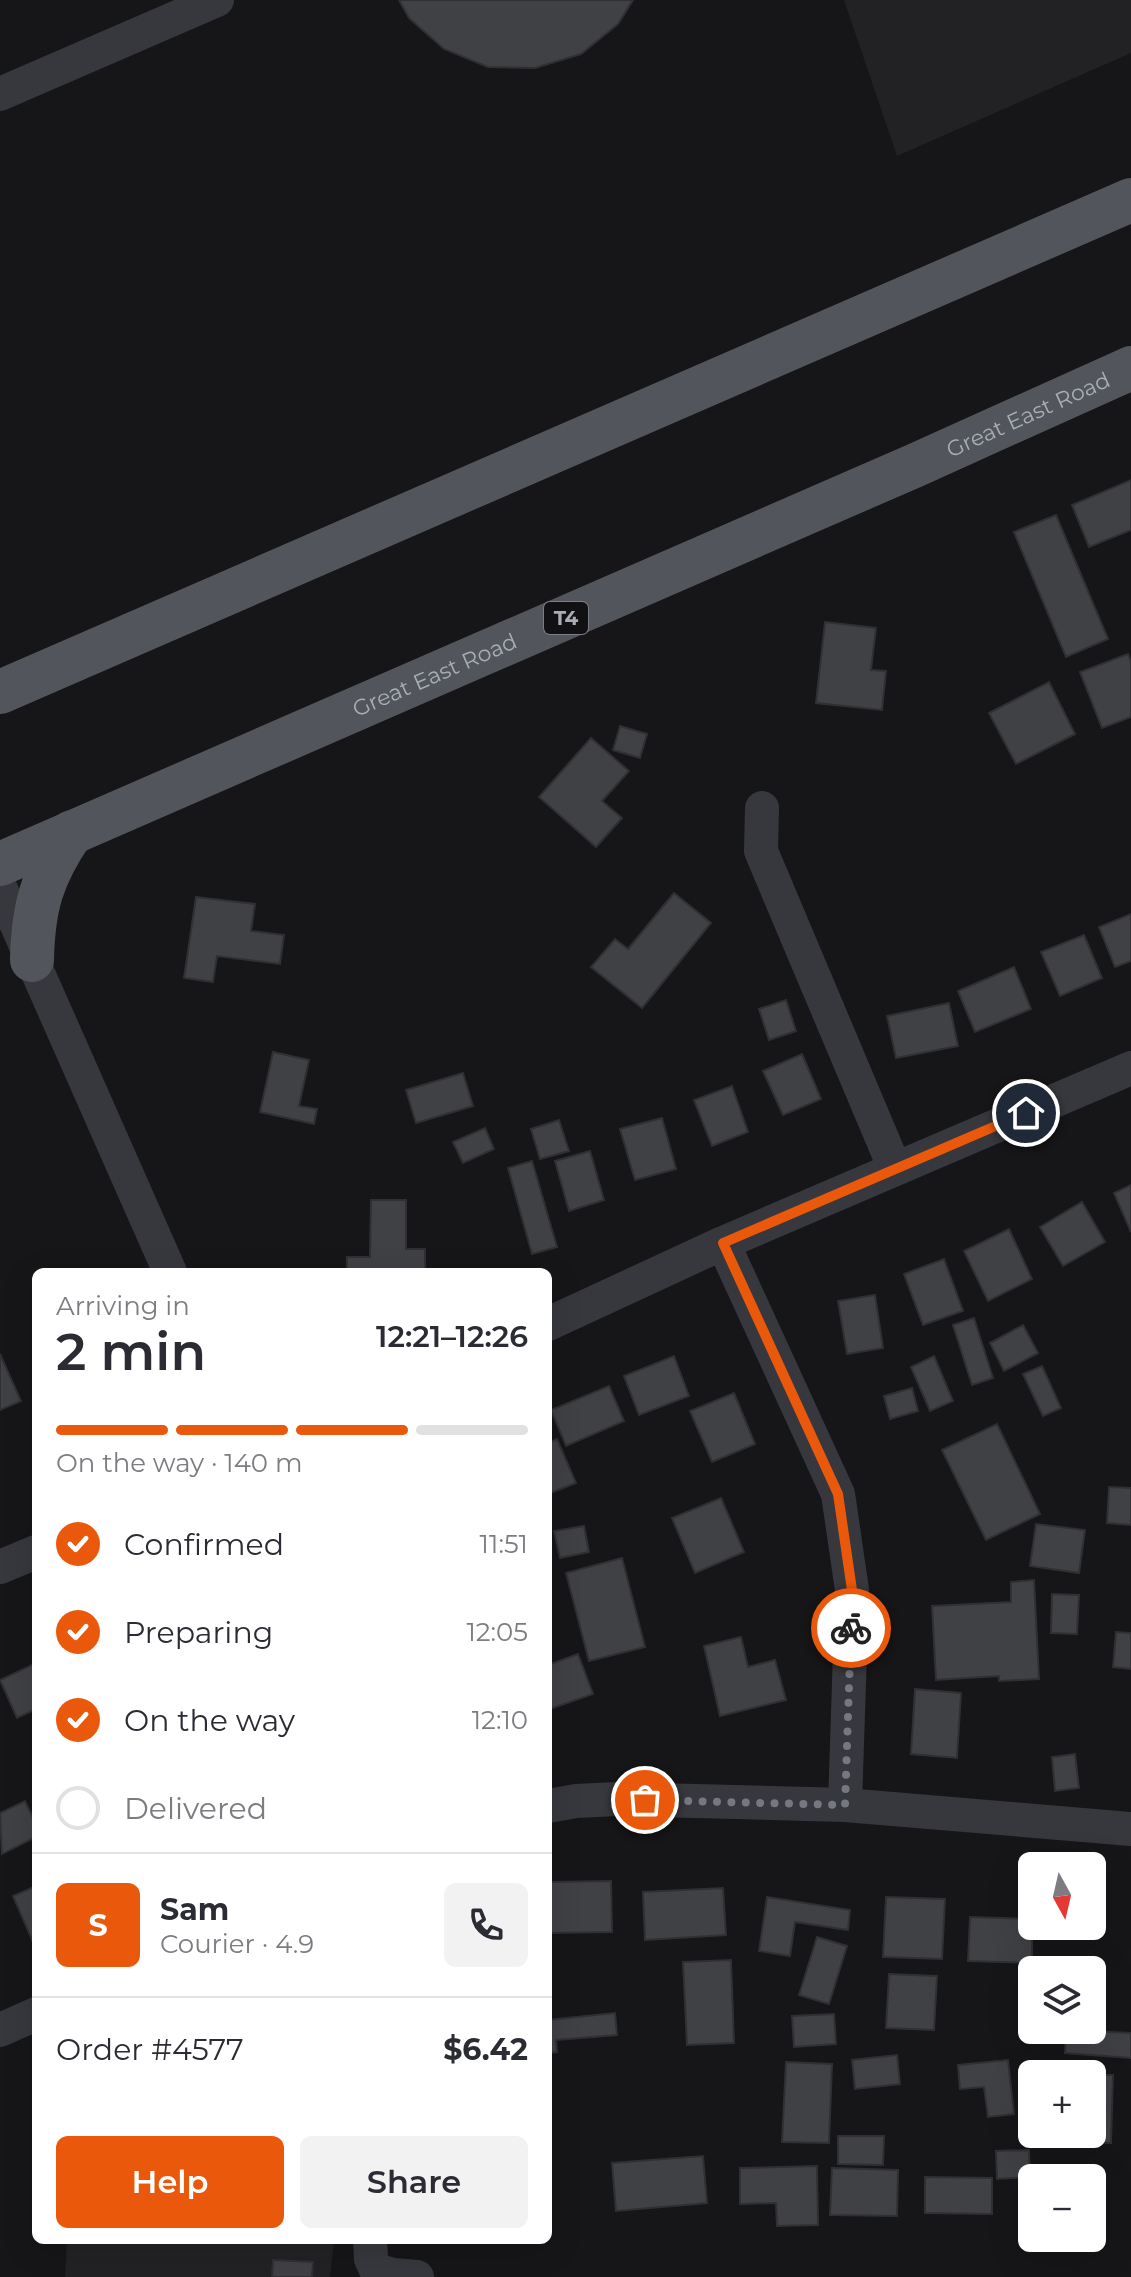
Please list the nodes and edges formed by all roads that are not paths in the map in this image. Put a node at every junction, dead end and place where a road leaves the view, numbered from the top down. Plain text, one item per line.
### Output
1 (217, 0) edge
2 (0, 94) edge
3 (1131, 200) edge
4 (1131, 368) edge
5 (0, 692) edge
6 (762, 808) dead end
7 (72, 832) junction
8 (0, 864) edge
9 (0, 887) edge
10 (0, 928) edge
11 (32, 960) junction
12 (1131, 1068) edge
13 (895, 1169) junction
14 (723, 1243) junction
15 (168, 1268) edge
16 (552, 1322) edge
17 (32, 1554) edge
18 (0, 1567) edge
19 (552, 1805) edge
20 (845, 1805) junction
21 (1131, 1829) edge
22 (32, 2016) edge
23 (0, 2030) edge
24 (370, 2244) edge
25 (417, 2277) edge

1 - 2 street
3 - 5 main road
4 - 7 main road, Great East Road / T4
6 - 13 street
7 - 8 main road, Great East Road / T4
7 - 11 main road
9 - 11 street
10 - 11 main road
11 - 15 street
12 - 13 street
13 - 14 street
14 - 16 street
14 - 20 street
17 - 18 street
19 - 20 street
20 - 21 street
22 - 23 street
24 - 25 street

